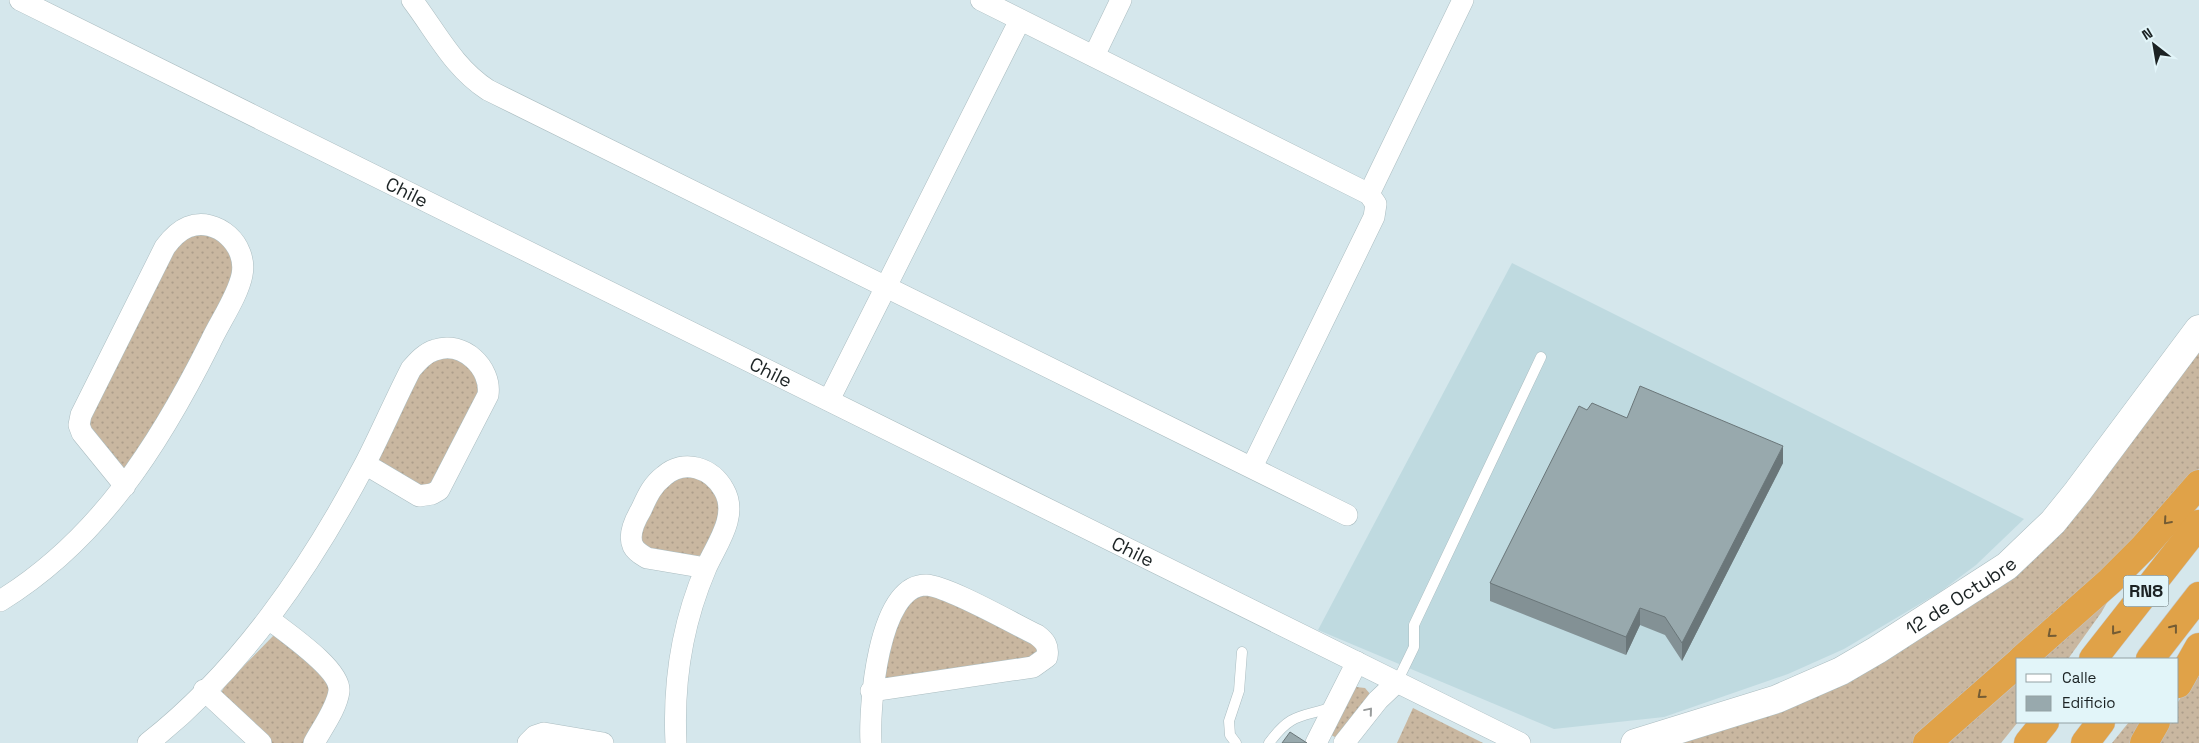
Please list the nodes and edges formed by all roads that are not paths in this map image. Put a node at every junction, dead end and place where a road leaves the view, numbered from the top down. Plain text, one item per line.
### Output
1 (20, 0) edge
2 (412, 0) edge
3 (981, 0) edge
4 (1121, 0) edge
5 (1463, 0) edge
6 (1020, 20) junction
7 (1094, 56) junction
8 (1369, 194) junction
9 (885, 288) junction
10 (2199, 329) edge
11 (1541, 357) dead end
12 (828, 400) junction
13 (365, 464) junction
14 (1252, 467) junction
15 (2199, 484) edge
16 (125, 486) junction
17 (1347, 515) dead end
18 (2199, 524) edge
19 (706, 568) junction
20 (2199, 596) edge
21 (0, 601) edge
22 (269, 618) junction
23 (2199, 647) edge
24 (1242, 652) dead end
25 (2023, 658) edge
26 (2094, 658) edge
27 (2151, 658) edge
28 (1356, 662) junction
29 (2016, 665) edge
30 (1397, 682) junction
31 (2179, 682) edge
32 (204, 690) junction
33 (872, 691) junction
34 (1334, 707) junction
35 (2043, 723) edge
36 (2100, 723) edge
37 (2155, 723) edge
38 (1320, 741) edge
39 (148, 743) edge
40 (261, 743) edge
41 (314, 743) edge
42 (528, 743) edge
43 (604, 743) edge
44 (676, 743) edge
45 (871, 743) edge
46 (1236, 743) edge
47 (1270, 743) edge
48 (1344, 743) edge
49 (1520, 743) edge
50 (1635, 743) edge
51 (1927, 743) edge
52 (2028, 743) edge
53 (2085, 743) edge
54 (2144, 743) edge

1 - 12 street, Chile
2 - 9 street
3 - 6 street
4 - 7 street
5 - 8 street
6 - 7 street
6 - 9 street
7 - 8 street
8 - 14 street
9 - 12 street
9 - 14 street
10 - 50 street, 12 de Octubre
11 - 30 lane
12 - 28 street, Chile
13 - 13 street
13 - 22 street
14 - 17 street
15 -> 25 highway
16 - 16 street
16 - 21 street
18 -> 26 highway, RN8
19 - 19 street
19 - 44 street
27 -> 20 highway, RN8
22 - 32 street
22 - 41 street
23 - 31 highway
24 - 46 lane
28 - 30 street, Chile
28 - 34 street
29 -> 51 highway
48 -> 30 street
30 - 49 street, Chile
32 - 39 street
32 - 40 street
33 - 33 street
33 - 45 street
34 - 38 street
34 - 47 lane
35 - 52 highway
36 - 53 highway
37 - 54 highway
42 - 43 street

